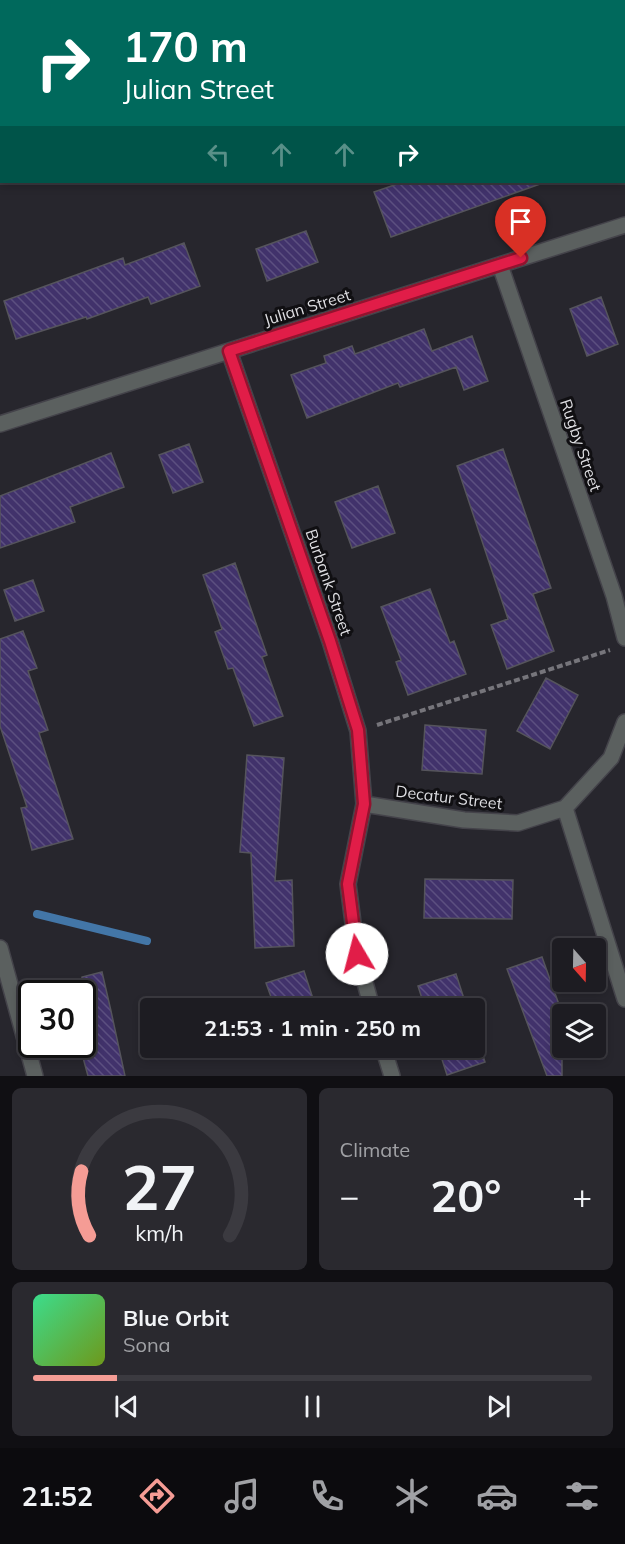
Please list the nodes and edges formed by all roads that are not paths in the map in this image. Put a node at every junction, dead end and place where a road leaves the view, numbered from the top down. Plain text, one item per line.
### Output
1 (625, 225) edge
2 (500, 265) junction
3 (229, 351) junction
4 (0, 423) edge
5 (620, 644) edge
6 (625, 722) edge
7 (364, 804) junction
8 (565, 808) junction
9 (0, 948) edge
10 (369, 998) edge
11 (625, 999) edge
12 (386, 1058) edge
13 (34, 1076) edge
14 (392, 1076) edge

1 - 2 street, Julian Street
2 - 3 street, Julian Street
2 - 5 street, Rugby Street
3 - 4 street, Julian Street
3 - 7 street, Burbank Street
6 - 8 street, Decatur Street
7 - 8 street, Decatur Street
7 - 10 street, Burbank Street
8 - 11 street
9 - 13 street
12 - 14 street

